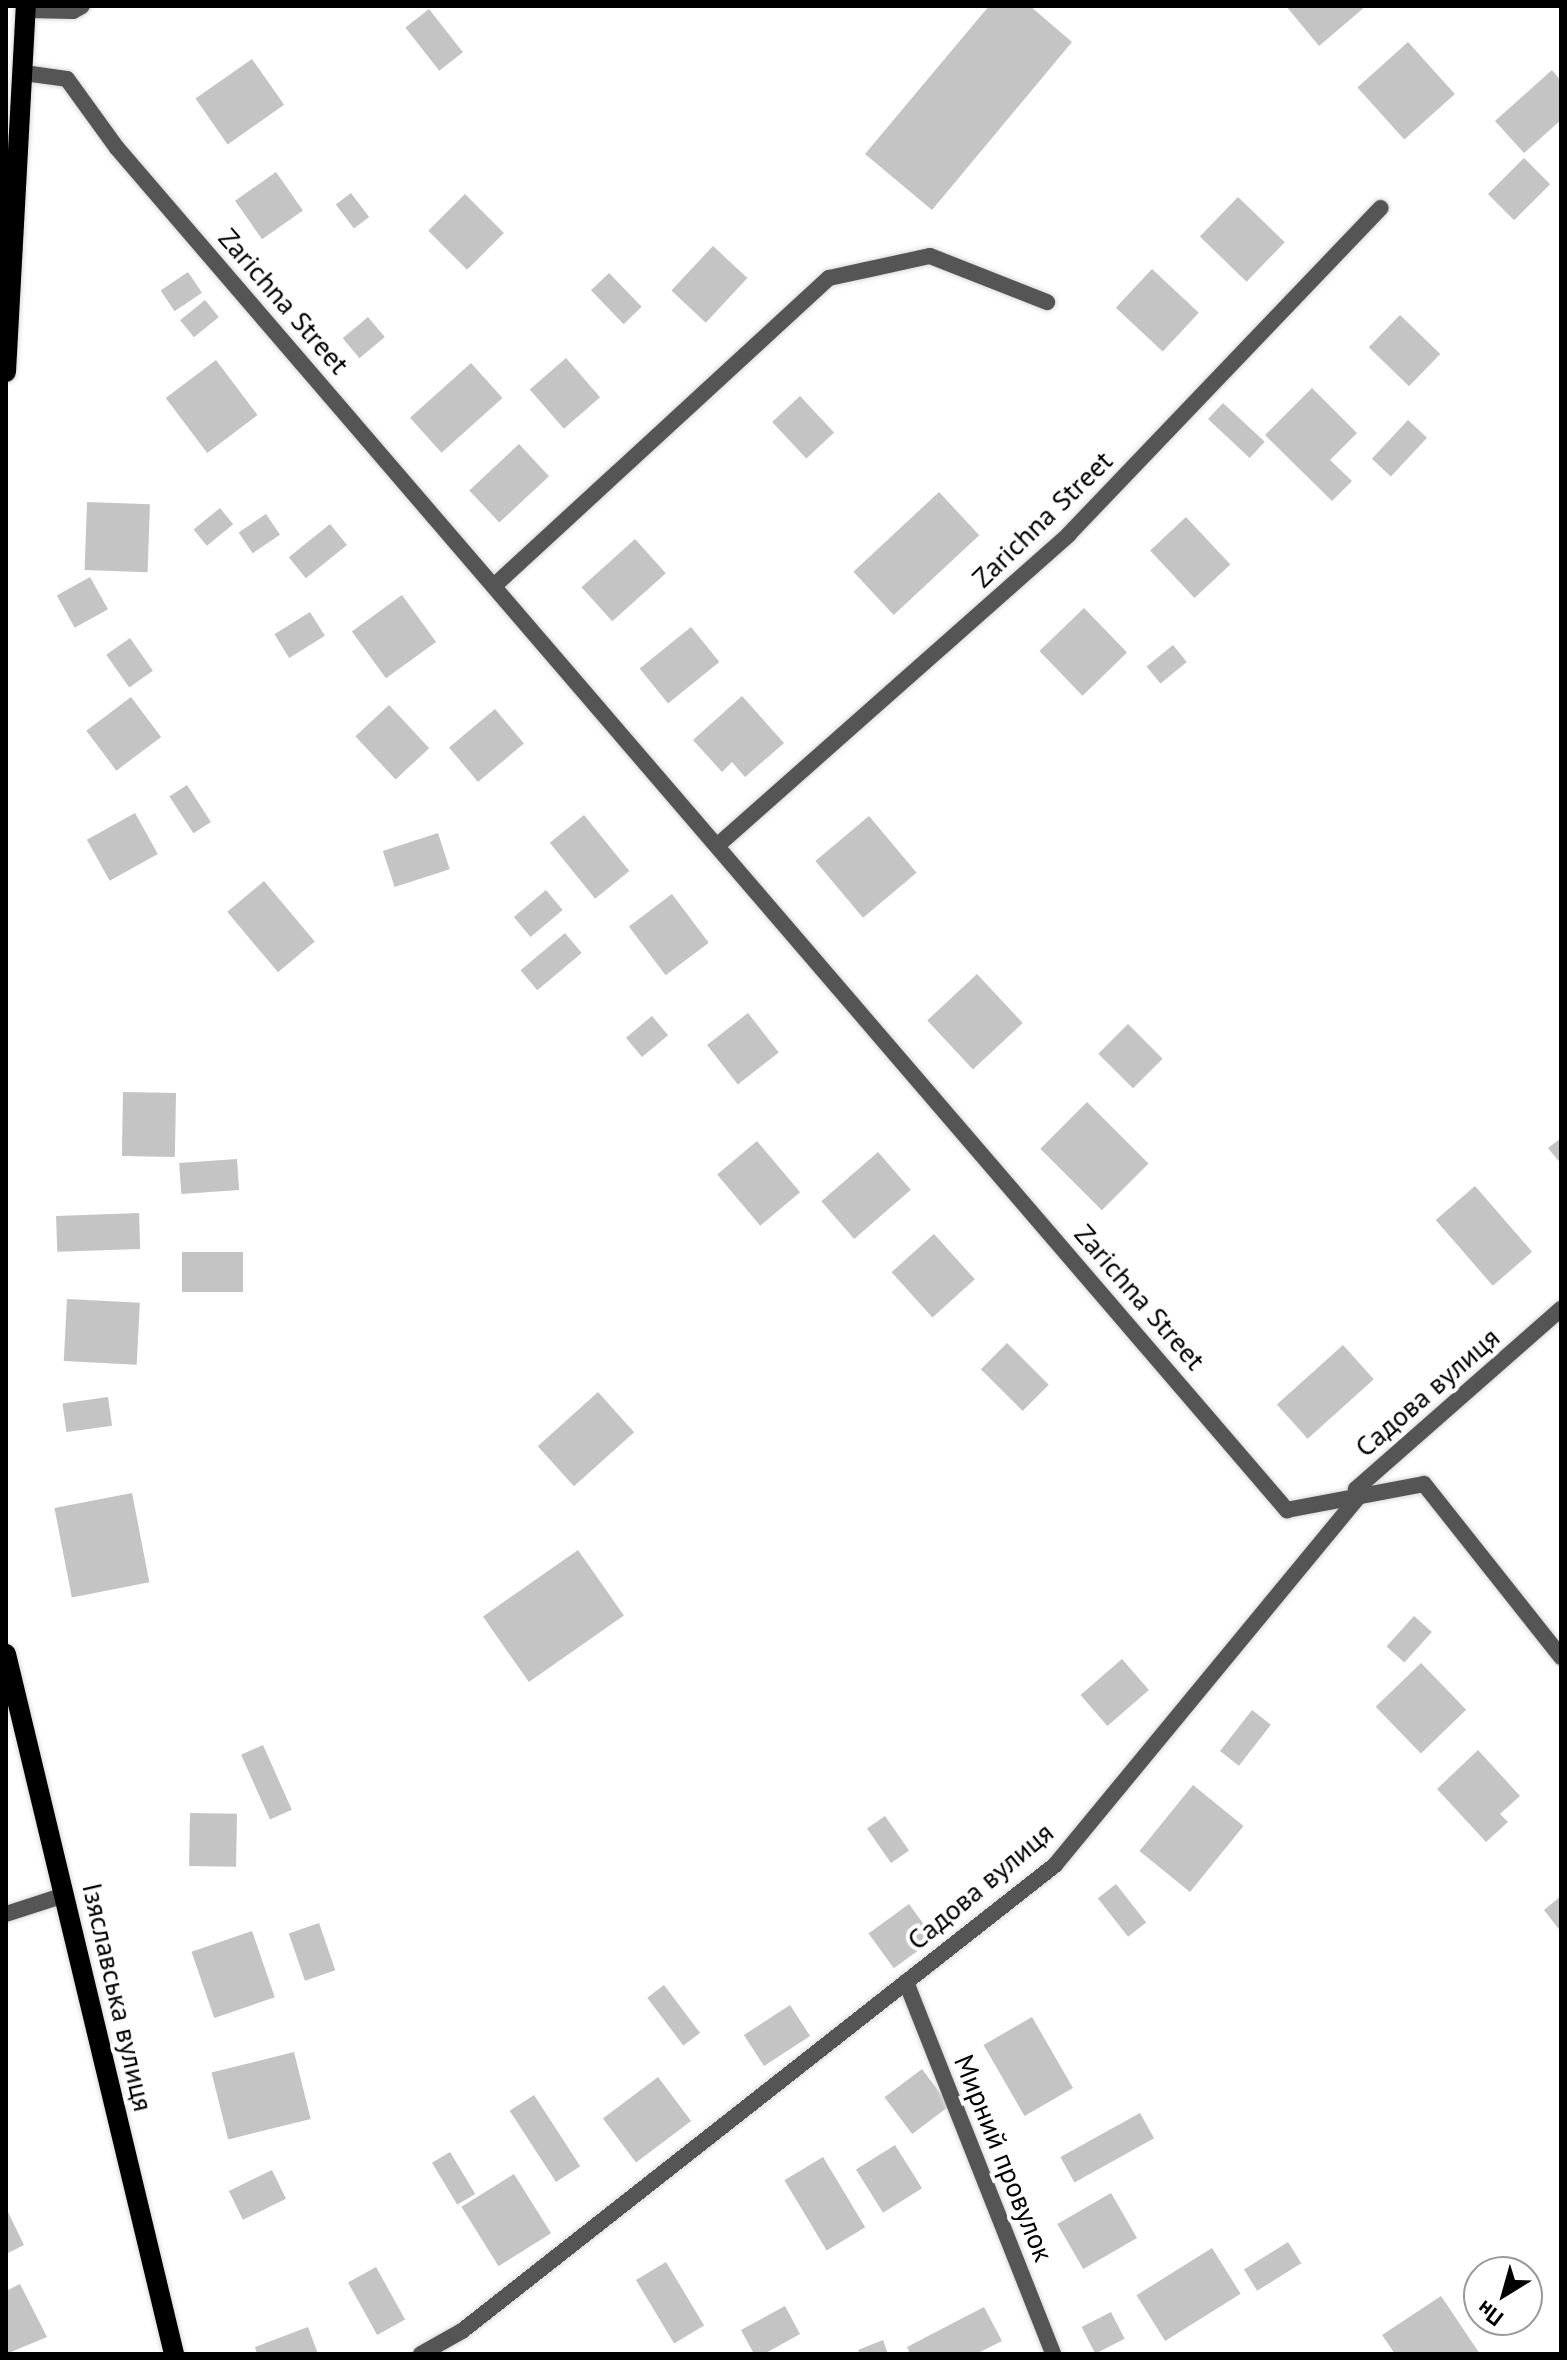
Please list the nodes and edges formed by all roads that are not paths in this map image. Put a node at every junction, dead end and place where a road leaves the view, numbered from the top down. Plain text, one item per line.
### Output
1 (82, 6) edge
2 (26, 8) edge
3 (24, 73) junction
4 (1381, 208) dead end
5 (1047, 302) dead end
6 (6, 372) edge
7 (495, 585) junction
8 (718, 845) junction
9 (1561, 1309) edge
10 (1357, 1498) junction
11 (6, 1654) edge
12 (1561, 1657) edge
13 (65, 1895) junction
14 (6, 1914) edge
15 (906, 1982) junction
16 (174, 2354) edge
17 (421, 2354) edge
18 (1053, 2354) edge

1 - 2 street
2 - 3 main road
3 - 6 main road
3 - 7 street, Zarichna Street
4 - 8 street, Zarichna Street
5 - 7 street
7 - 8 street, Zarichna Street
8 - 10 street, Zarichna Street
9 - 10 street, Садова вулиця
10 - 12 street, Zarichna Street
10 - 15 street, Садова вулиця
11 - 13 main road, Ізяславська вулиця
13 - 14 street
13 - 16 main road, Ізяславська вулиця
15 - 17 street, Садова вулиця
15 - 18 street, Мирний провулок

